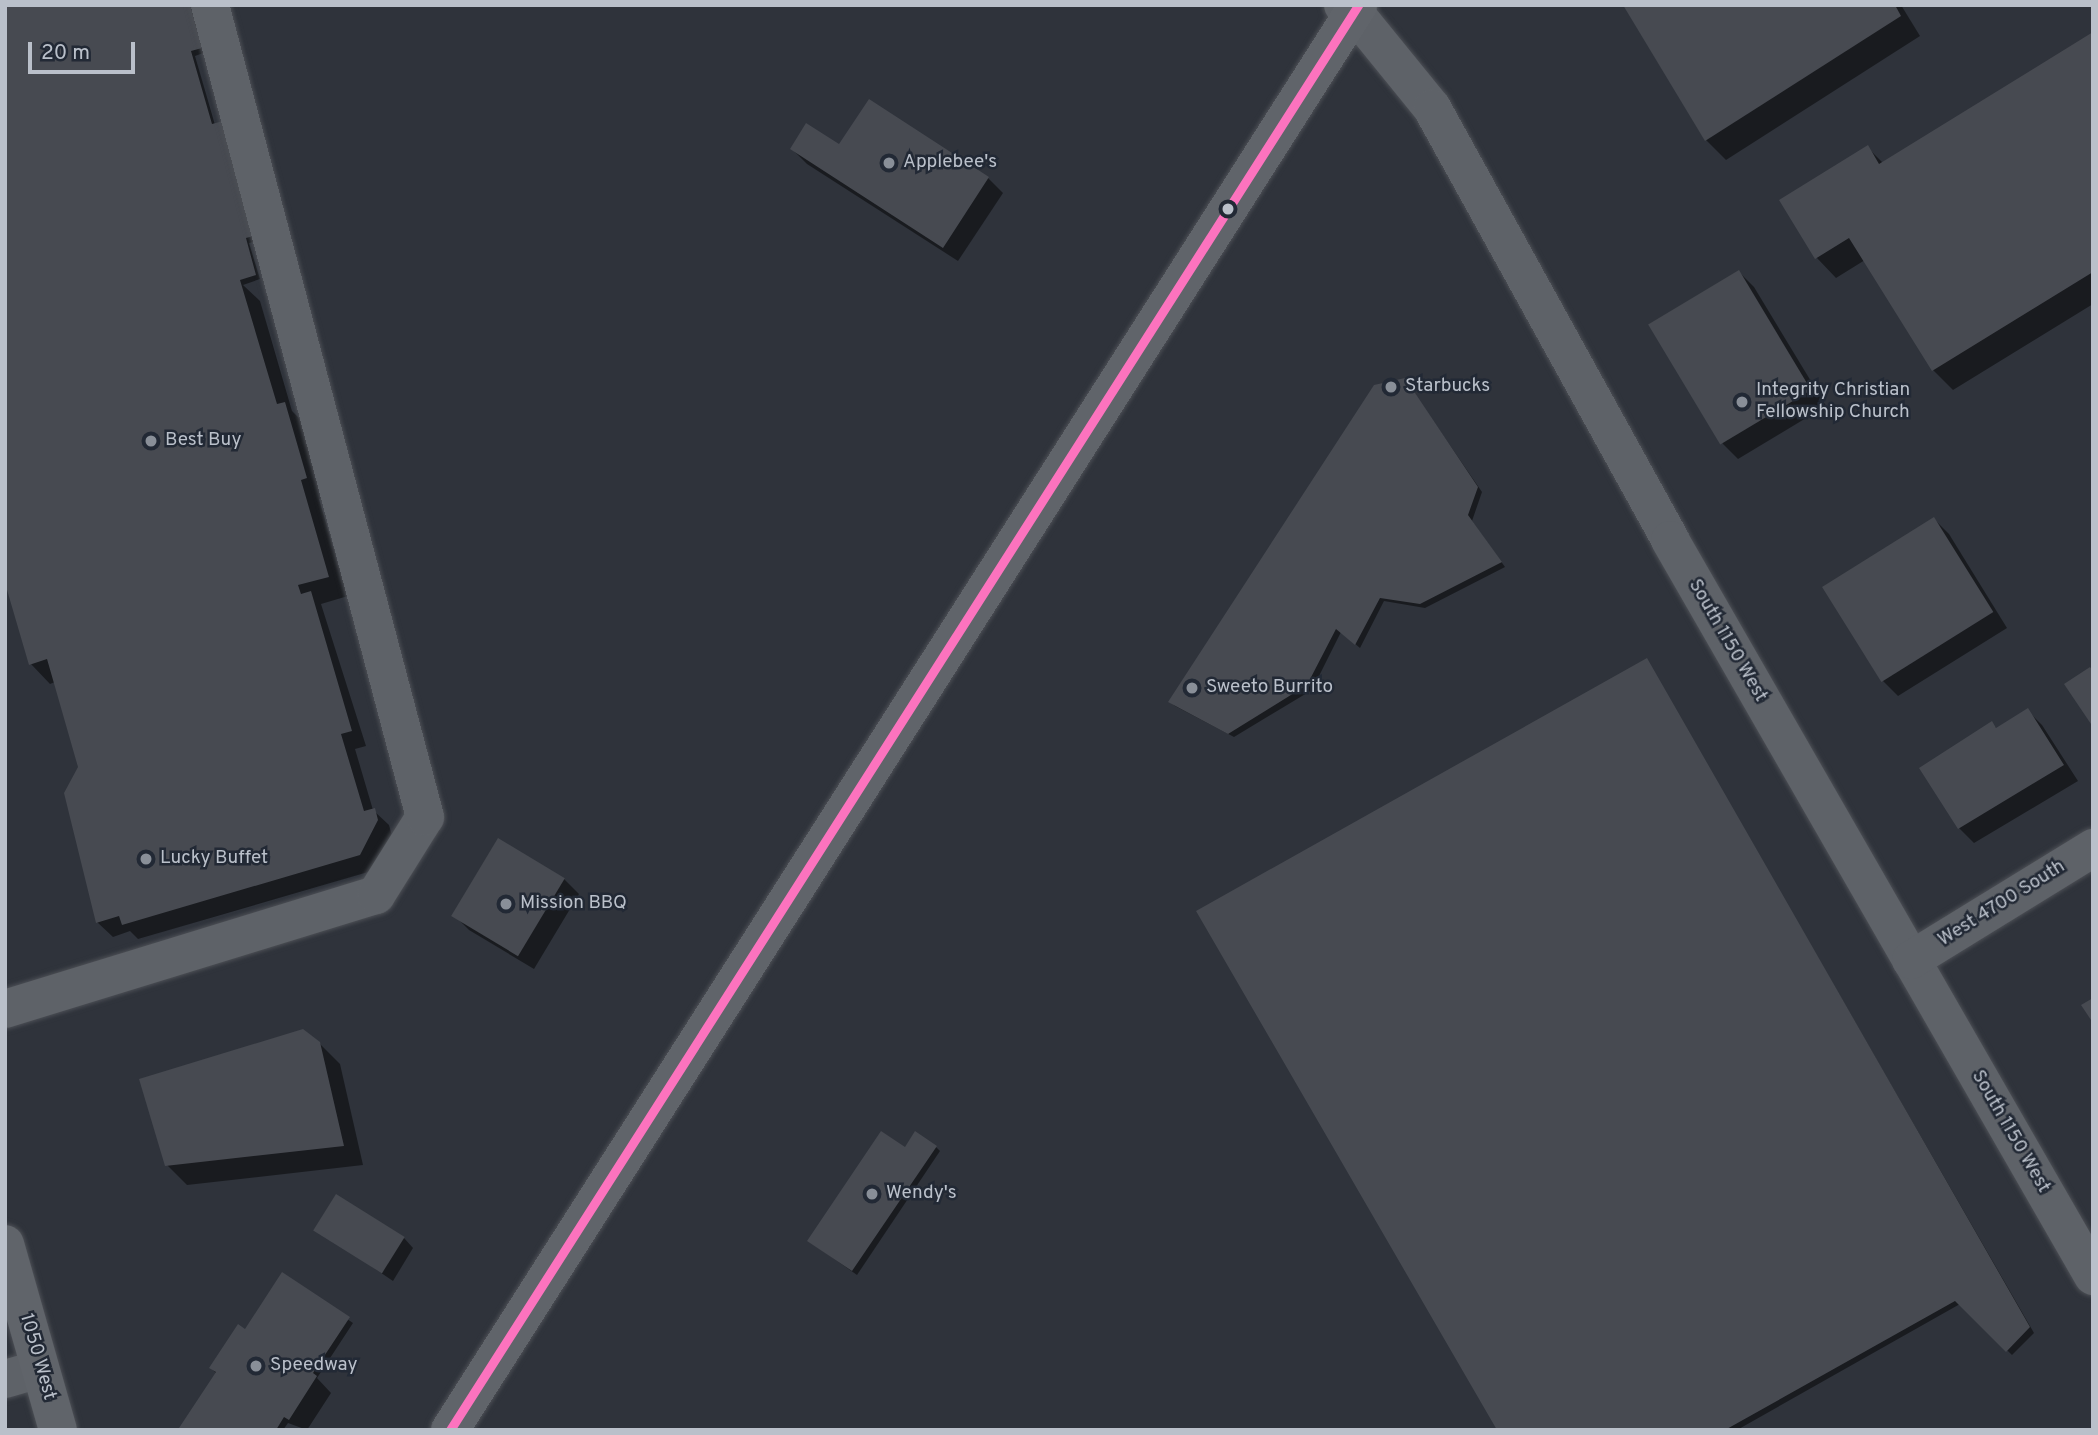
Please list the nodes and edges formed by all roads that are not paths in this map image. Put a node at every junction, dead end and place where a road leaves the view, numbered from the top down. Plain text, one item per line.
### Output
1 (210, 5) edge
2 (1352, 8) edge
3 (2093, 848) edge
4 (1911, 960) junction
5 (5, 1009) edge
6 (5, 1244) edge
7 (2093, 1276) edge
8 (23, 1374) edge
9 (58, 1430) edge
10 (450, 1430) edge

1 - 5 street
2 - 4 street, South 1150 West
2 - 10 main road
3 - 4 street, West 4700 South
4 - 7 street, South 1150 West
6 - 8 main road, 1050 West
8 - 9 main road, 1050 West

